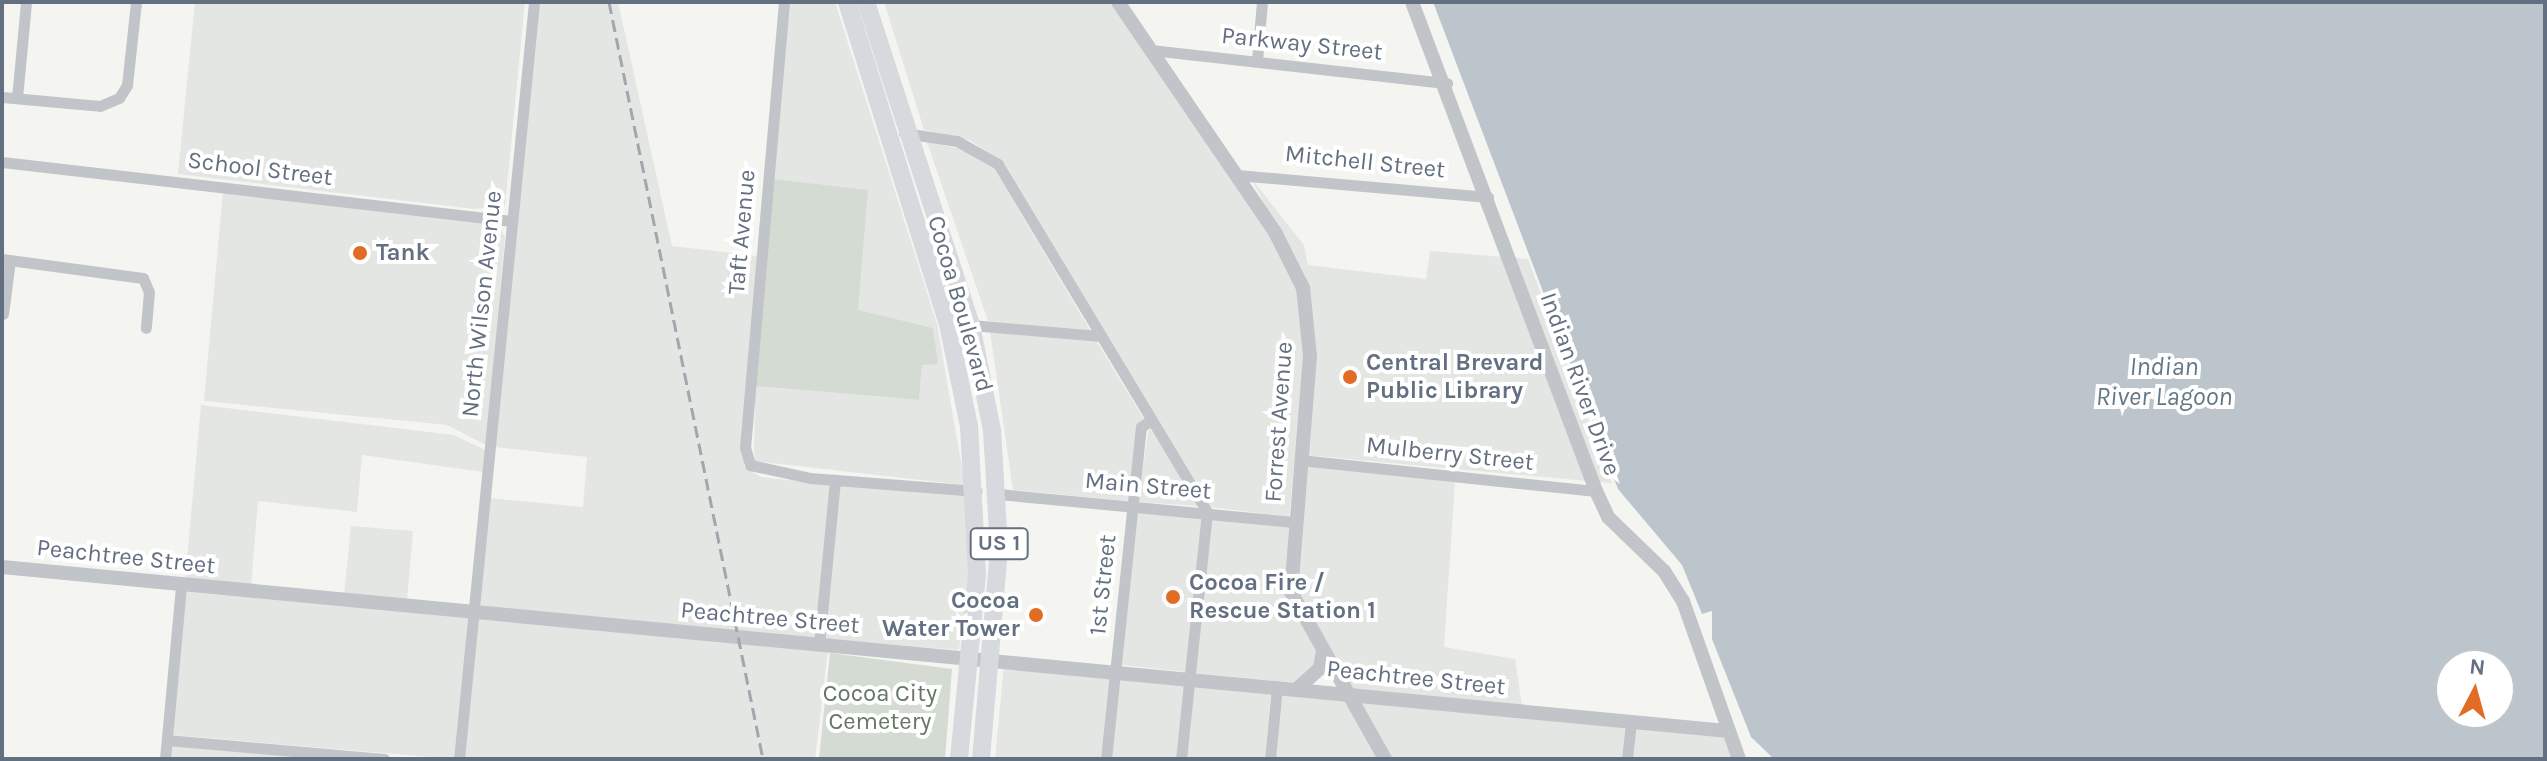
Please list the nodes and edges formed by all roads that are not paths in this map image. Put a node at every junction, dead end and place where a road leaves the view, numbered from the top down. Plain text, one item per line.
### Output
1 (26, 2) edge
2 (136, 2) edge
3 (534, 2) edge
4 (784, 2) edge
5 (847, 2) edge
6 (866, 2) edge
7 (1118, 2) edge
8 (1262, 2) edge
9 (1412, 2) edge
10 (1151, 50) junction
11 (1257, 61) junction
12 (1448, 83) junction
13 (2, 97) edge
14 (17, 98) junction
15 (889, 129) junction
16 (908, 134) junction
17 (2, 162) edge
18 (1237, 175) junction
19 (1488, 197) junction
20 (512, 221) junction
21 (6, 259) edge
22 (936, 282) junction
23 (3, 314) edge
24 (948, 324) junction
25 (971, 325) junction
26 (146, 328) dead end
27 (1100, 336) junction
28 (980, 360) junction
29 (1151, 420) junction
30 (1300, 460) junction
31 (835, 480) junction
32 (976, 491) junction
33 (1596, 491) junction
34 (998, 494) junction
35 (1133, 507) junction
36 (1207, 512) junction
37 (1294, 522) junction
38 (2, 567) edge
39 (181, 586) junction
40 (473, 611) junction
41 (819, 644) junction
42 (1323, 651) junction
43 (969, 656) junction
44 (991, 659) junction
45 (1117, 669) junction
46 (1191, 678) junction
47 (1277, 686) junction
48 (1297, 688) junction
49 (1347, 694) junction
50 (1631, 722) junction
51 (1726, 731) junction
52 (167, 740) junction
53 (165, 759) edge
54 (384, 759) edge
55 (459, 759) edge
56 (959, 759) edge
57 (981, 759) edge
58 (1106, 759) edge
59 (1181, 759) edge
60 (1270, 759) edge
61 (1385, 759) edge
62 (1627, 759) edge
63 (1739, 759) edge

1 - 14 street
2 - 14 street
3 - 20 street, North Wilson Avenue
4 - 31 street, Taft Avenue
5 - 15 main road, Cocoa Boulevard / US 1
6 - 16 main road, Cocoa Boulevard / US 1
7 - 10 street, Forrest Avenue
8 - 11 street
9 - 12 street, Indian River Drive
10 - 11 street, Parkway Street
10 - 18 street, Forrest Avenue
11 - 12 street, Parkway Street
12 - 19 street, Indian River Drive
13 - 14 street
15 - 16 street
15 - 22 main road, Cocoa Boulevard / US 1
16 - 25 main road, Cocoa Boulevard / US 1
16 - 27 street
17 - 20 street, School Street
18 - 19 street, Mitchell Street
18 - 30 street, Forrest Avenue
19 - 33 street, Indian River Drive
20 - 40 street, North Wilson Avenue
21 - 23 street
21 - 26 street
22 - 24 main road, Cocoa Boulevard / US 1
22 - 25 main road
24 - 28 main road
24 - 32 main road, Cocoa Boulevard / US 1
25 - 27 street
25 - 28 main road, Cocoa Boulevard / US 1
27 - 29 street
28 - 34 main road, Cocoa Boulevard / US 1
29 - 35 street, 1st Street
29 - 36 street
30 - 33 street, Mulberry Street
30 - 37 street, Forrest Avenue
31 - 32 street
31 - 41 street
32 - 43 main road, Cocoa Boulevard / US 1
33 - 51 street, Indian River Drive
34 - 35 street, Main Street
34 - 44 main road, Cocoa Boulevard / US 1
35 - 36 street, Main Street
35 - 45 street, 1st Street
36 - 37 street, Main Street
36 - 46 street
37 - 42 street, Forrest Avenue
38 - 39 street, Peachtree Street
39 - 40 street, Peachtree Street
39 - 52 street
40 - 41 street, Peachtree Street
40 - 55 street, North Wilson Avenue
41 - 43 street, Peachtree Street
42 - 48 street
42 - 49 street, Forrest Avenue
43 - 44 street, Peachtree Street
43 - 56 main road, Cocoa Boulevard / US 1
44 - 45 street, Peachtree Street
44 - 57 main road, Cocoa Boulevard / US 1
45 - 46 street, Peachtree Street
45 - 58 street, 1st Street
46 - 47 street, Peachtree Street
46 - 59 street
47 - 48 street, Peachtree Street
47 - 60 street
48 - 49 street, Peachtree Street
49 - 50 street, Peachtree Street
49 - 61 street, Forrest Avenue
50 - 51 street, Peachtree Street
50 - 62 street
51 - 63 street, Indian River Drive
52 - 53 street
52 - 54 street

